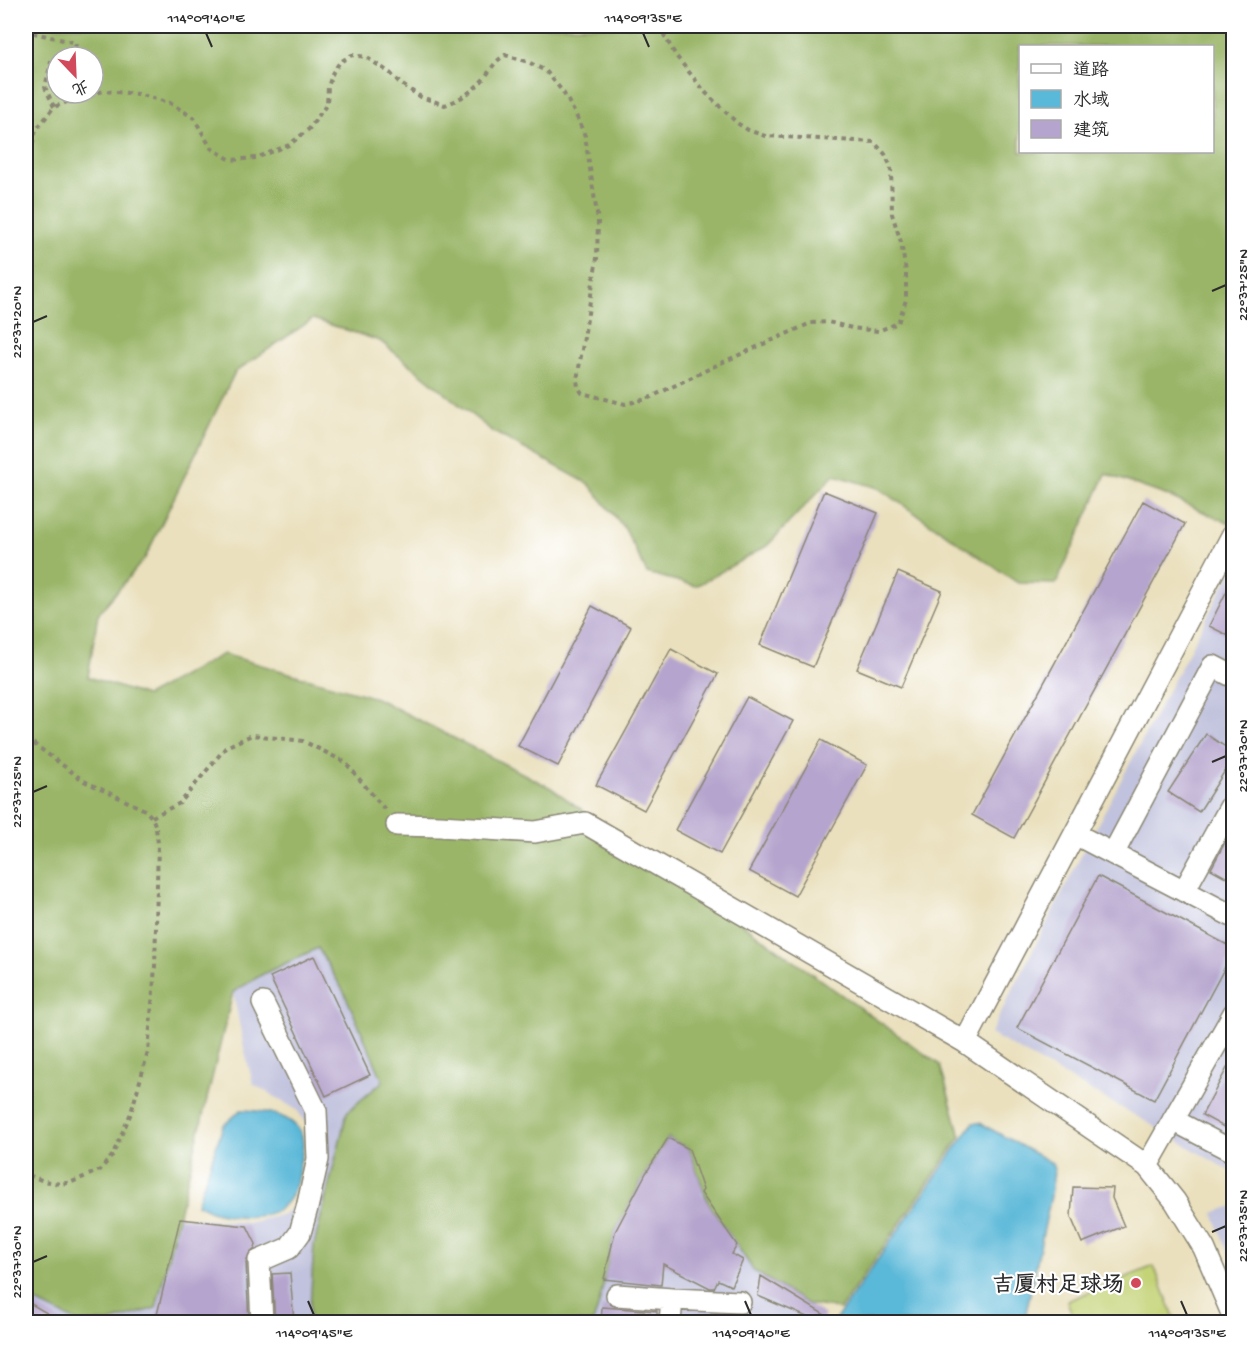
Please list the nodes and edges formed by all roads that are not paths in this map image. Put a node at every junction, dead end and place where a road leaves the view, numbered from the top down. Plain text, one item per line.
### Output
1 (1233, 532) edge
2 (1233, 677) edge
3 (1233, 800) edge
4 (397, 825) road end
5 (1075, 834) junction
6 (1113, 854) junction
7 (1184, 891) junction
8 (1233, 917) edge
9 (263, 1003) dead end
10 (1233, 1013) edge
11 (965, 1042) junction
12 (1173, 1120) junction
13 (1233, 1152) edge
14 (1147, 1166) junction
15 (617, 1294) dead end
16 (672, 1299) junction
17 (740, 1302) dead end
18 (1233, 1318) edge
19 (262, 1323) edge
20 (670, 1323) edge

1 - 5 street
2 - 6 street
3 - 7 street
4 - 11 street
5 - 6 street
5 - 11 street
6 - 7 street
7 - 8 street
9 - 19 street
10 - 12 street
11 - 14 street
12 - 13 street
12 - 14 street
14 - 18 street
15 - 16 street
16 - 17 street
16 - 20 street

